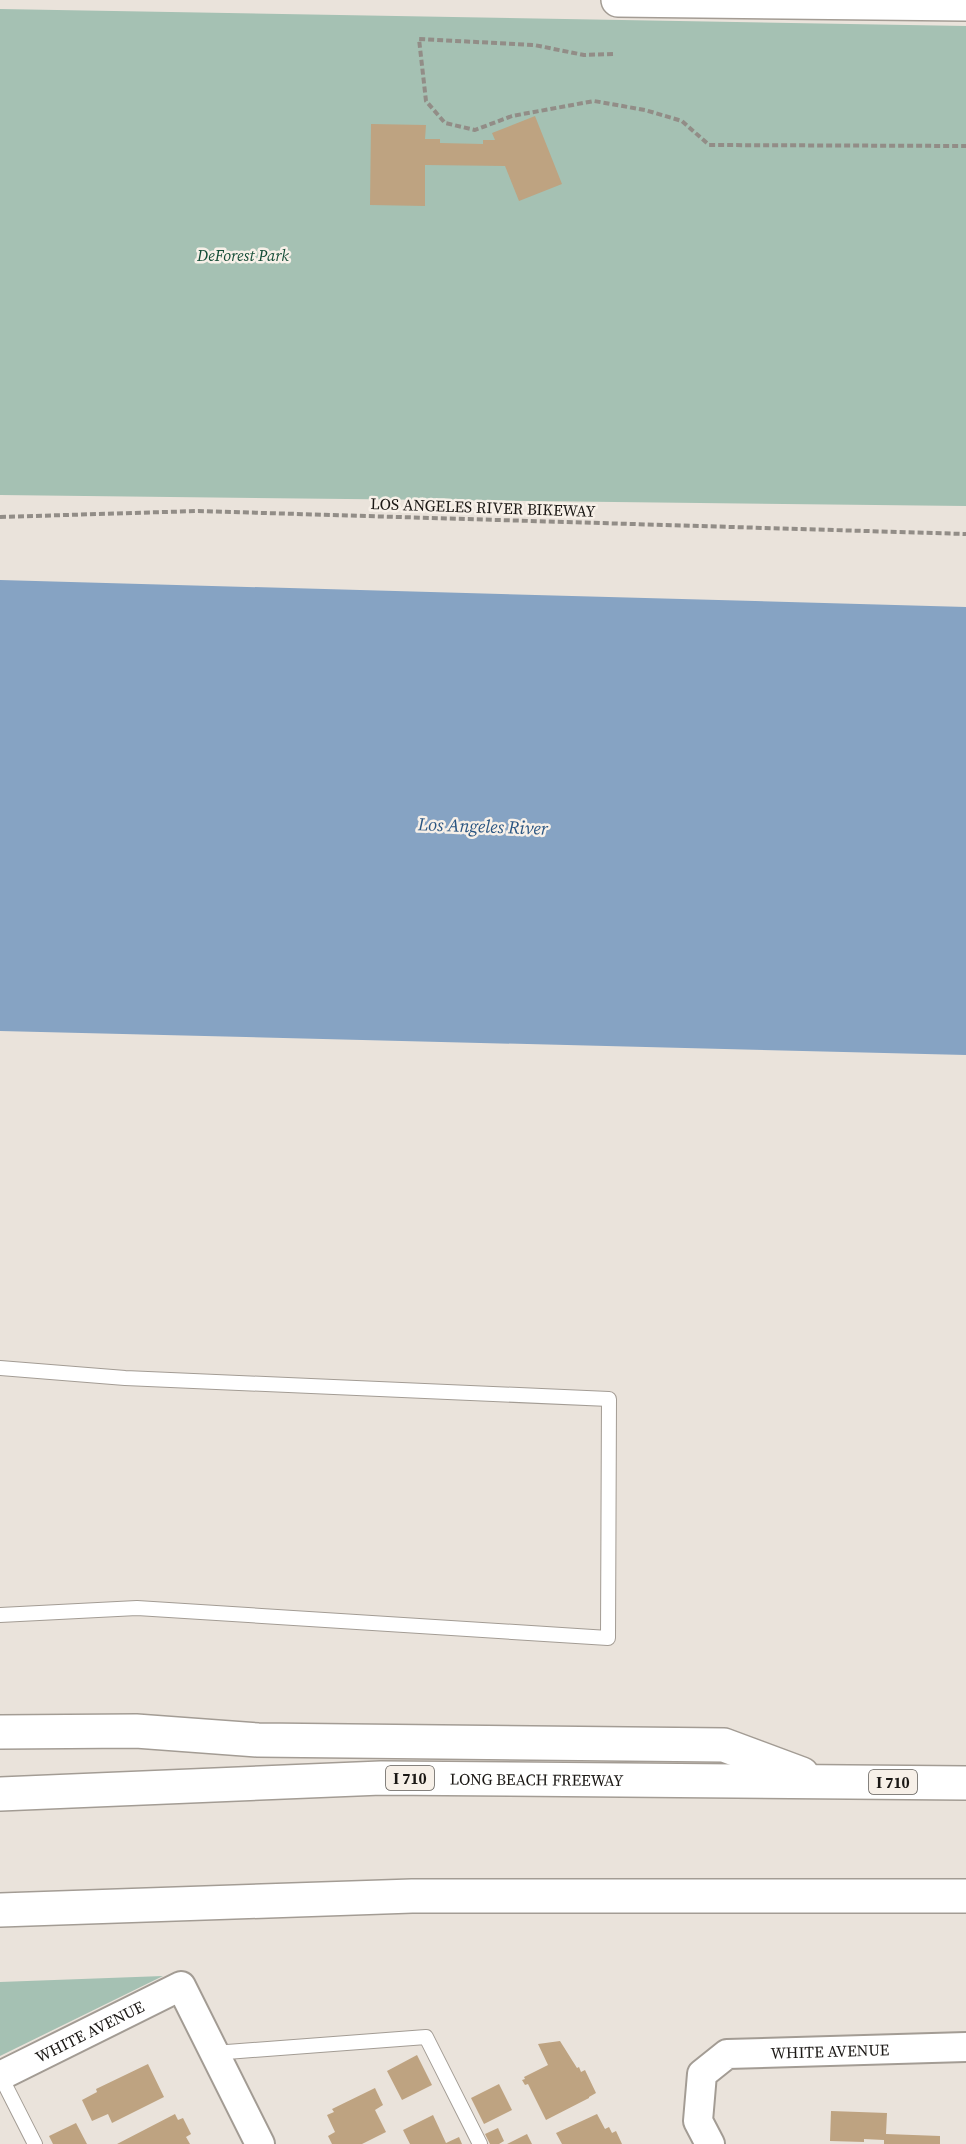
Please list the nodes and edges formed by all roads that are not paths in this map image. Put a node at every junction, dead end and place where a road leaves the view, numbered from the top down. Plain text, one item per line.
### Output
1 (618, 0) edge
2 (632, 0) edge
3 (966, 4) edge
4 (0, 1368) edge
5 (0, 1615) edge
6 (0, 1732) edge
7 (820, 1781) junction
8 (966, 1783) edge
9 (0, 1794) edge
10 (966, 1896) edge
11 (287, 1899) junction
12 (0, 1910) edge
13 (0, 1931) edge
14 (966, 2047) edge
15 (214, 2053) junction
16 (0, 2075) edge
17 (35, 2144) edge
18 (260, 2144) edge
19 (480, 2144) edge
20 (710, 2144) edge

1 - 2 main road
2 - 3 main road
4 - 5 lane
6 - 7 main road
7 - 8 main road, LONG BEACH FREEWAY / I 710
7 - 9 main road, LONG BEACH FREEWAY / I 710
10 - 11 main road
11 - 12 main road
11 - 13 main road
14 - 20 street, WHITE AVENUE
15 - 16 street, WHITE AVENUE
15 - 18 street
15 - 19 lane
16 - 17 lane

